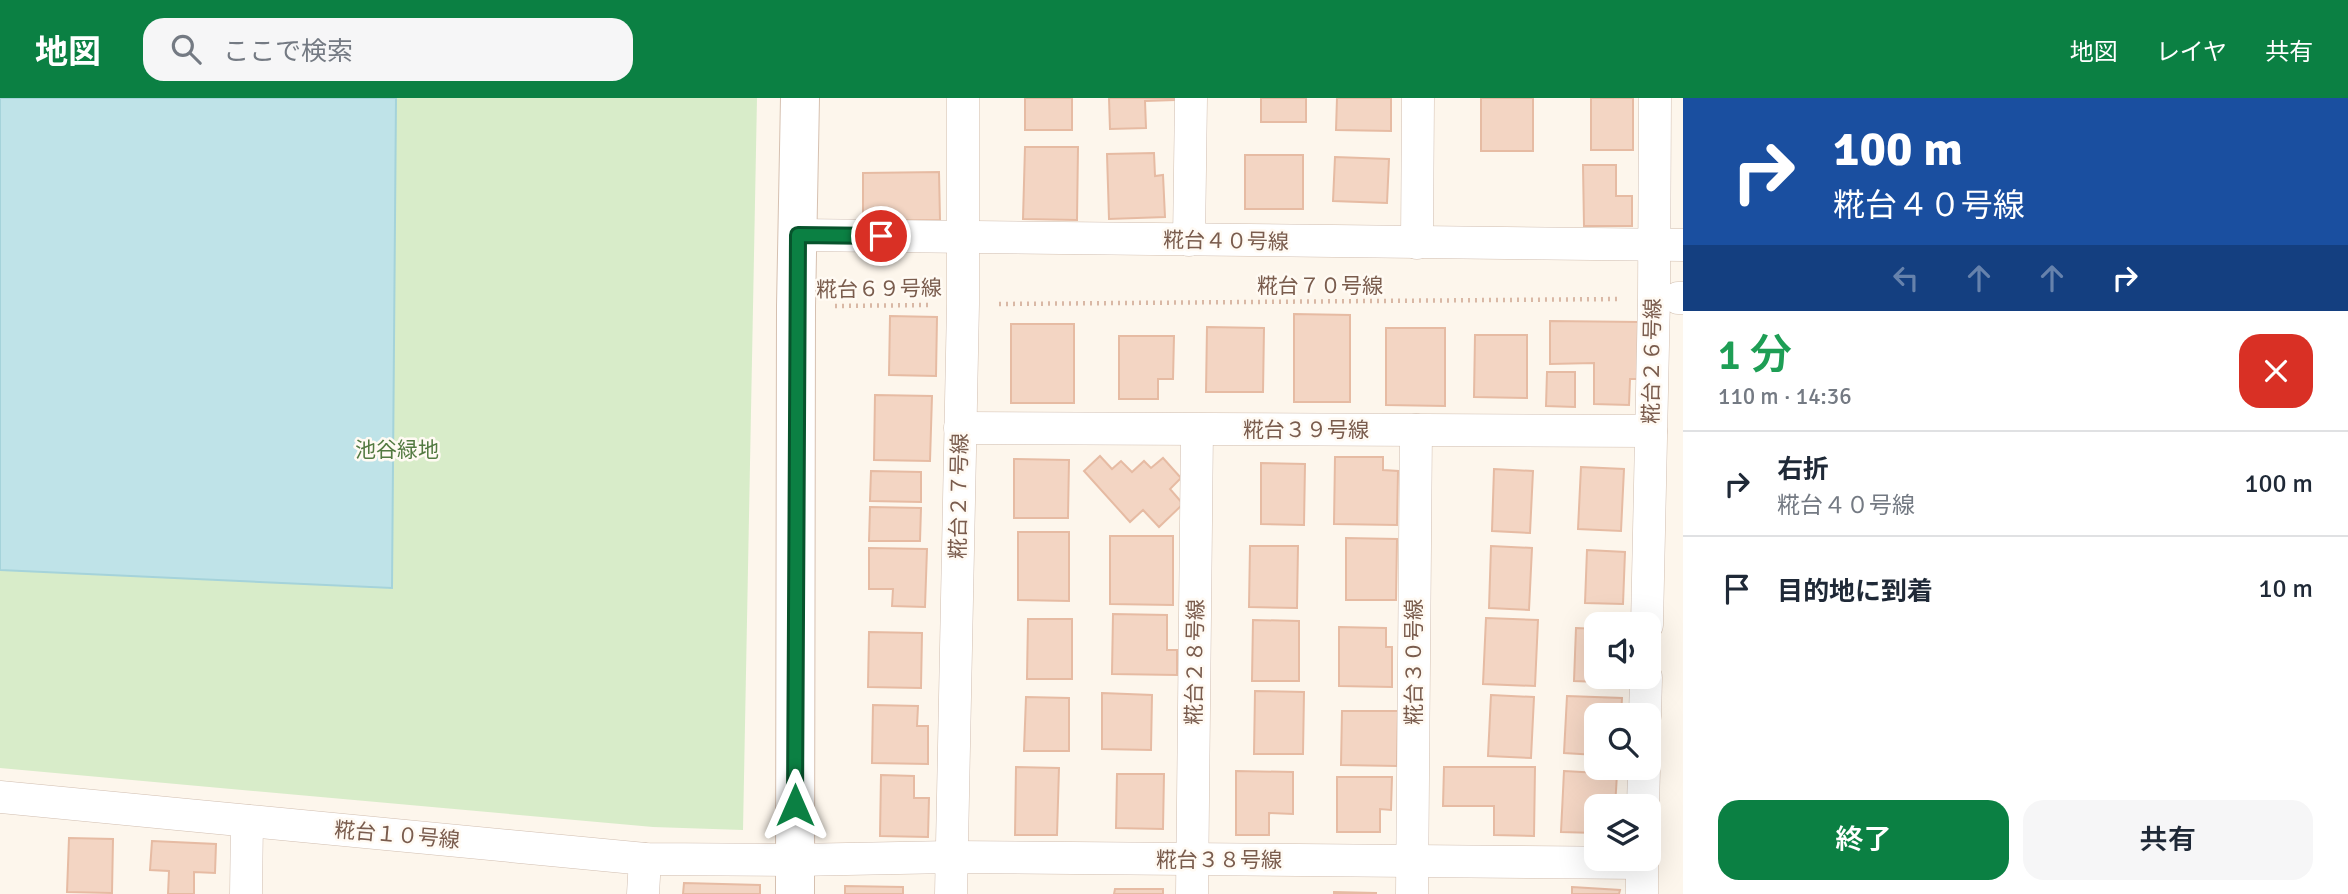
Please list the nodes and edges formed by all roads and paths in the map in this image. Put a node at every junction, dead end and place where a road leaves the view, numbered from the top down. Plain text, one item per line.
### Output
1 (800, 98) edge
2 (963, 98) edge
3 (1191, 98) edge
4 (1418, 98) edge
5 (1655, 98) edge
6 (798, 235) junction
7 (963, 238) junction
8 (1189, 240) junction
9 (1417, 243) junction
10 (1668, 245) edge
11 (1671, 298) edge
12 (963, 304) junction
13 (796, 306) junction
14 (960, 428) junction
15 (1197, 430) junction
16 (1416, 430) junction
17 (1651, 432) junction
18 (1647, 612) edge
19 (0, 797) edge
20 (247, 821) junction
21 (951, 858) junction
22 (645, 859) junction
23 (1412, 859) junction
24 (1193, 860) junction
25 (1584, 860) edge
26 (1642, 871) edge
27 (795, 877) edge
28 (246, 894) edge
29 (643, 894) edge
30 (951, 894) edge
31 (1192, 894) edge
32 (1412, 894) edge
33 (1642, 894) edge

1 - 6 street
2 - 7 street, 糀台２７号線
3 - 8 street
4 - 9 street
5 - 10 street, 糀台２６号線
6 - 7 street, 糀台４０号線
6 - 13 street
7 - 8 street, 糀台４０号線
7 - 12 street, 糀台２７号線
8 - 9 street, 糀台４０号線
9 - 10 street, 糀台４０号線
10 - 11 street, 糀台２６号線
11 - 12 path, 糀台７０号線
11 - 17 street, 糀台２６号線
12 - 13 path, 糀台６９号線
12 - 14 street, 糀台２７号線
13 - 27 street
14 - 15 street, 糀台３９号線
14 - 21 street, 糀台２７号線
15 - 16 street, 糀台３９号線
15 - 24 street, 糀台２８号線
16 - 17 street, 糀台３９号線
16 - 23 street, 糀台３０号線
17 - 18 street, 糀台２６号線
19 - 20 street, 糀台１０号線
20 - 22 street, 糀台１０号線
20 - 28 street
21 - 24 street, 糀台３８号線
21 - 27 street, 糀台３８号線
21 - 30 street, 糀台２７号線
22 - 27 street, 糀台１０号線
22 - 29 street
23 - 24 street, 糀台３８号線
23 - 25 street, 糀台３８号線
23 - 32 street, 糀台３０号線
24 - 31 street, 糀台２８号線
26 - 33 street

